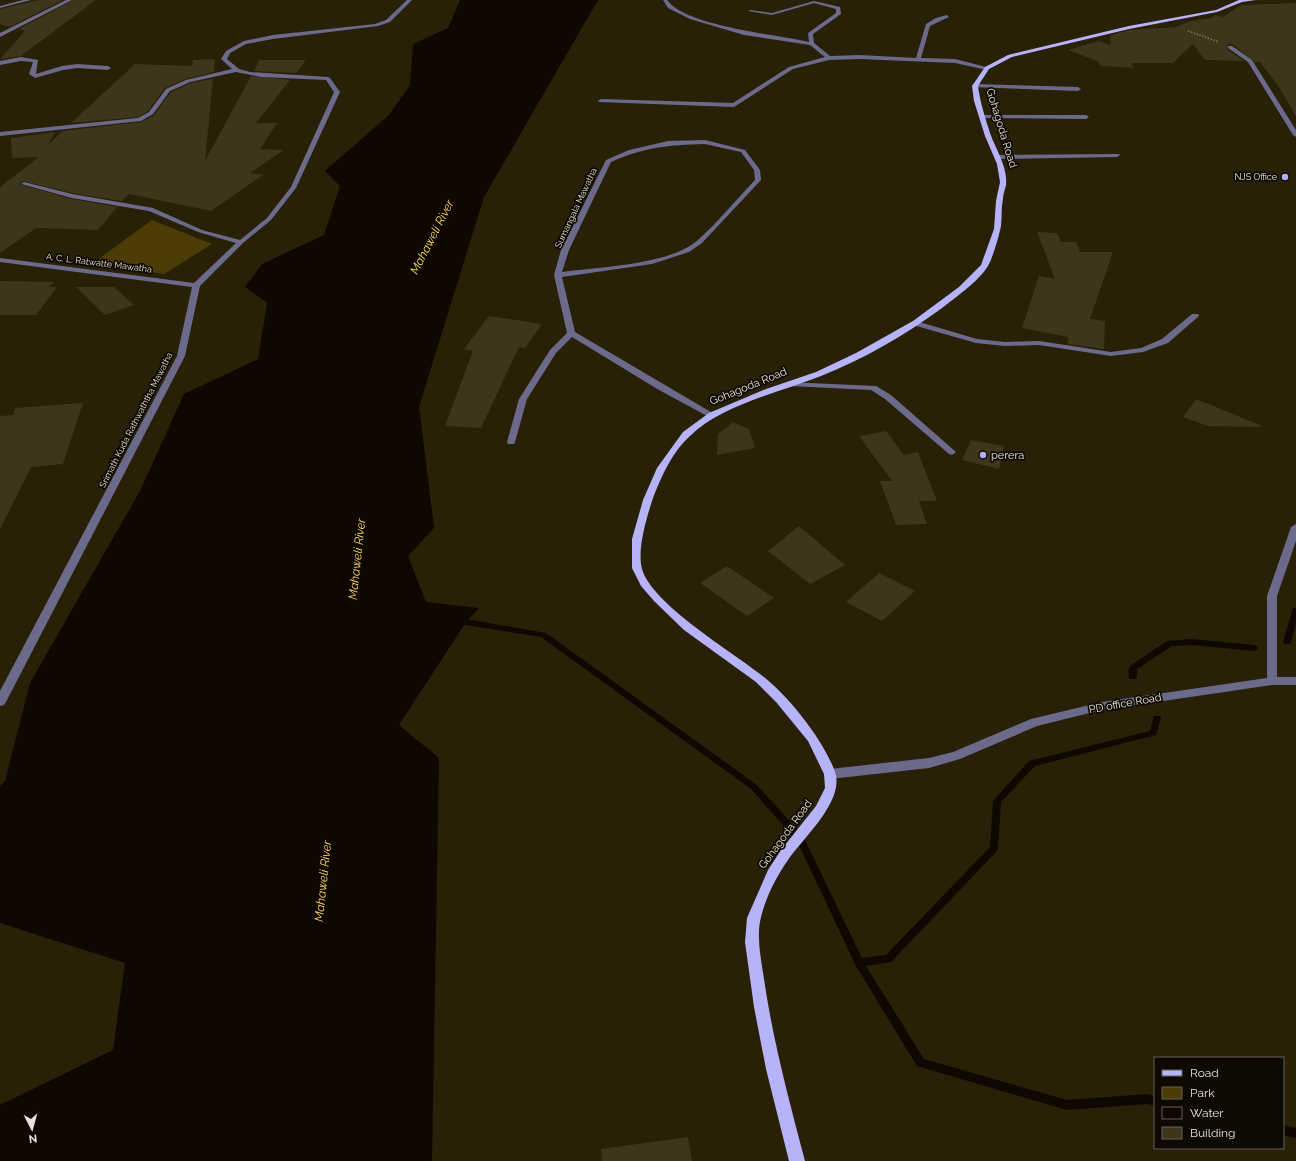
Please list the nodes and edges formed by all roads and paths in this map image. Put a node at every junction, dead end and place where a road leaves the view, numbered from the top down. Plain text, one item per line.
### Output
1 (29, 0) edge
2 (68, 0) edge
3 (410, 0) edge
4 (665, 0) edge
5 (1254, 0) edge
6 (0, 7) edge
7 (750, 11) dead end
8 (947, 16) dead end
9 (1161, 22) junction
10 (0, 35) edge
11 (812, 44) junction
12 (1230, 47) joint
13 (829, 58) junction
14 (918, 59) junction
15 (0, 63) edge
16 (108, 68) dead end
17 (987, 68) junction
18 (237, 70) junction
19 (975, 86) junction
20 (1078, 89) dead end
21 (601, 101) dead end
22 (982, 117) junction
23 (1086, 117) dead end
24 (0, 134) edge
25 (1296, 135) edge
26 (1117, 155) dead end
27 (997, 158) junction
28 (24, 184) dead end
29 (241, 242) junction
30 (0, 260) edge
31 (558, 275) junction
32 (196, 285) junction
33 (1195, 316) dead end
34 (916, 323) junction
35 (571, 333) junction
36 (791, 384) junction
37 (712, 415) junction
38 (511, 442) dead end
39 (952, 452) dead end
40 (1296, 527) edge
41 (1272, 681) junction
42 (1296, 681) edge
43 (0, 702) edge
44 (830, 774) junction
45 (797, 1161) edge

1 - 6 street
2 - 10 street
3 - 18 street
4 - 11 street
5 - 9 main road, Gohagoda Road
7 - 11 street
8 - 14 street
9 - 12 path
9 - 17 main road, Gohagoda Road
11 - 13 street
12 - 25 street
13 - 14 street
13 - 21 street
14 - 17 street
15 - 16 street
17 - 19 main road, Gohagoda Road
18 - 24 street
18 - 29 street
19 - 20 street
19 - 22 main road, Gohagoda Road
22 - 23 street
22 - 27 main road, Gohagoda Road
26 - 27 street
27 - 34 main road, Gohagoda Road
28 - 29 street
29 - 32 street
30 - 32 street, A. C. L. Ratwatte Mawatha
31 - 31 street, Sumangala Mawatha
31 - 35 street, Sumangala Mawatha
32 - 43 street, Srimath Kuda Rathwaththa Mawatha
33 - 34 street
34 - 36 main road, Gohagoda Road
35 - 37 street
35 - 38 street
36 - 37 main road, Gohagoda Road
36 - 39 street
37 - 44 main road, Gohagoda Road
40 - 41 street
41 - 42 street, PD office Road
41 - 44 street, PD office Road
44 - 45 main road, Gohagoda Road

